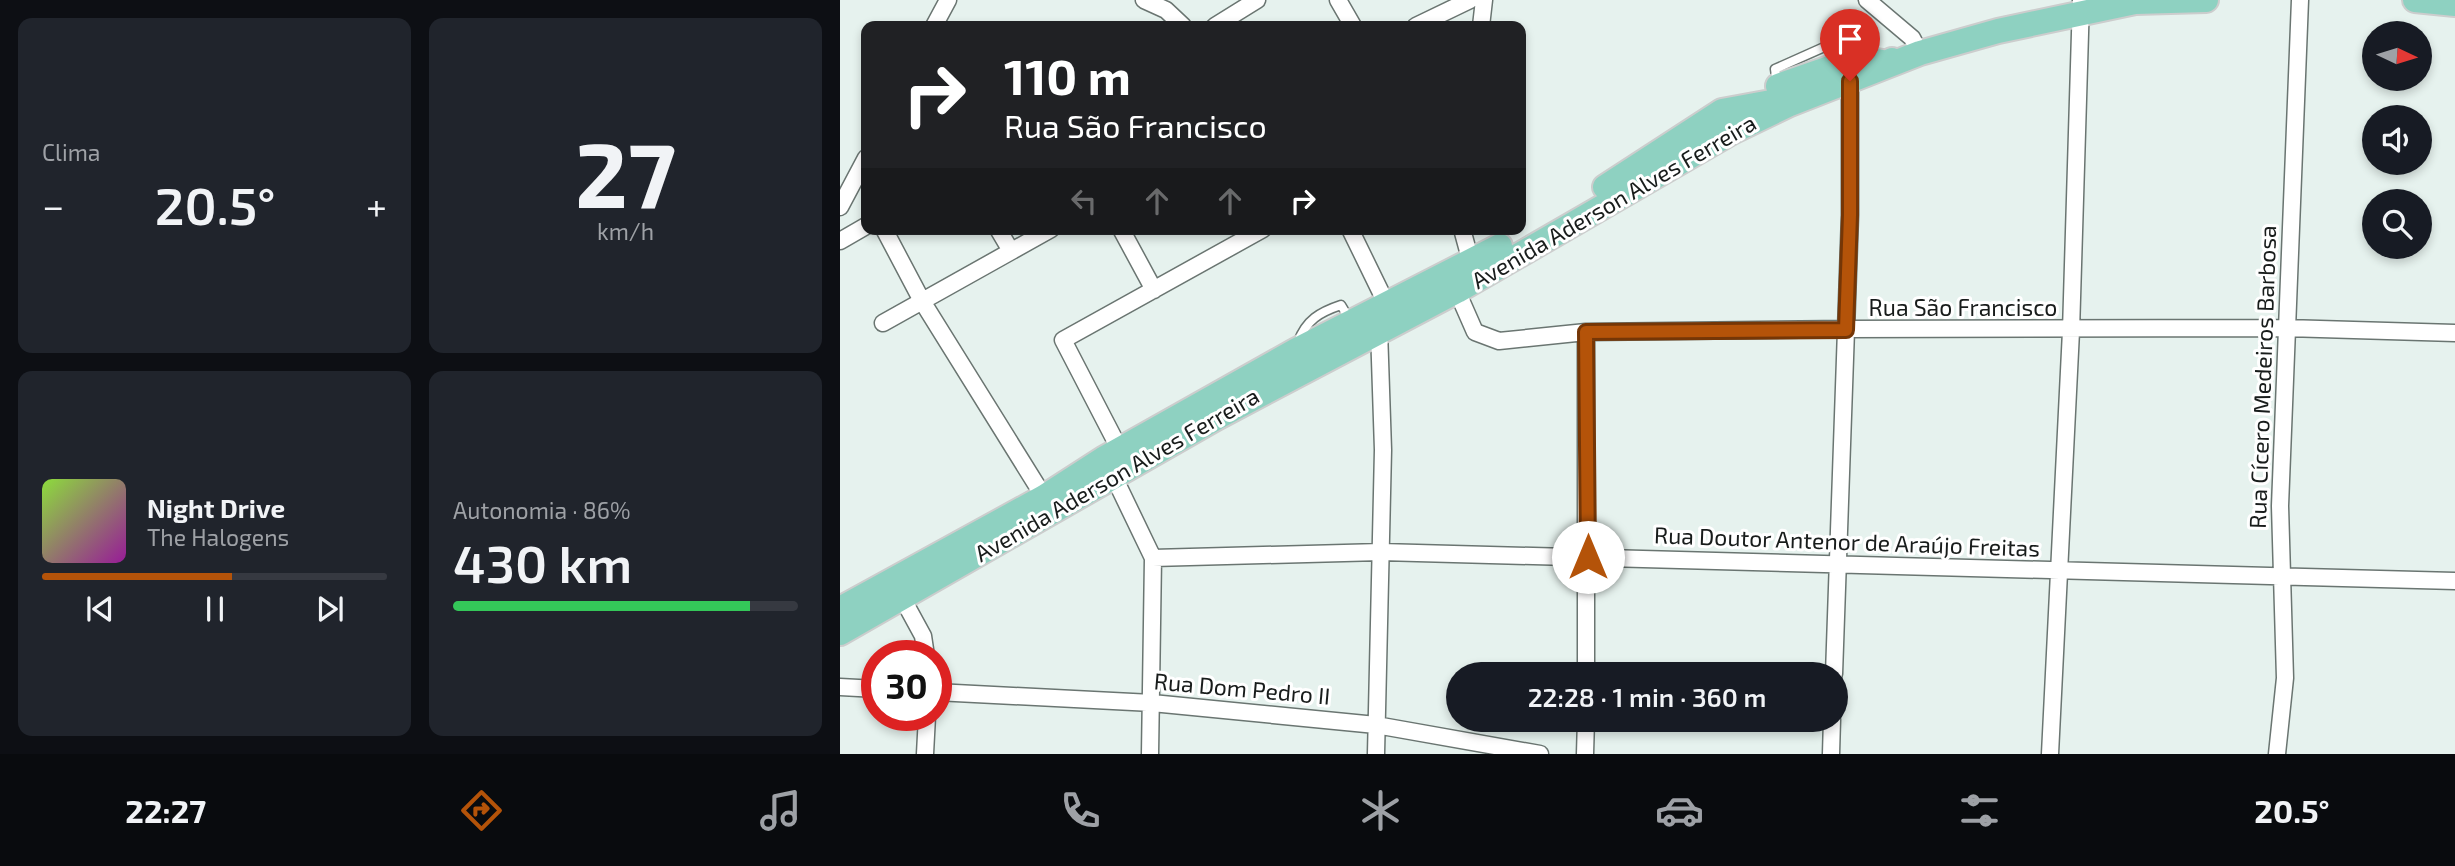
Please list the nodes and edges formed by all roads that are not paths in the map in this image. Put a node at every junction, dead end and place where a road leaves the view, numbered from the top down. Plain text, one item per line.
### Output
1 (948, 0) edge
2 (1144, 0) edge
3 (1257, 0) edge
4 (1338, 0) edge
5 (1483, 0) edge
6 (1867, 0) edge
7 (2206, 0) edge
8 (2300, 0) edge
9 (2415, 0) edge
10 (1460, 1) edge
11 (2078, 4) edge
12 (2455, 4) edge
13 (1168, 5) edge
14 (937, 21) edge
15 (1179, 21) edge
16 (1233, 21) edge
17 (1350, 21) edge
18 (1425, 21) edge
19 (1481, 21) edge
20 (1916, 45) junction
21 (1850, 81) junction
22 (861, 167) edge
23 (1633, 181) junction
24 (840, 207) edge
25 (861, 229) edge
26 (1526, 234) edge
27 (887, 235) edge
28 (1002, 235) edge
29 (1040, 235) edge
30 (1124, 235) edge
31 (1239, 235) edge
32 (1353, 235) edge
33 (1464, 235) edge
34 (1525, 235) edge
35 (840, 242) edge
36 (1011, 251) junction
37 (1471, 262) junction
38 (1154, 290) junction
39 (1457, 291) junction
40 (922, 301) junction
41 (1387, 305) junction
42 (883, 323) dead end
43 (2286, 328) junction
44 (1379, 330) junction
45 (1846, 330) junction
46 (2071, 331) junction
47 (1586, 332) junction
48 (2455, 333) edge
49 (1120, 450) junction
50 (1114, 477) junction
51 (1044, 497) junction
52 (1381, 552) junction
53 (1588, 557) junction
54 (1153, 558) junction
55 (1838, 565) junction
56 (2059, 572) junction
57 (2283, 579) junction
58 (2455, 581) edge
59 (897, 589) junction
60 (840, 609) edge
61 (840, 633) edge
62 (924, 640) edge
63 (1586, 662) edge
64 (1834, 662) edge
65 (840, 687) edge
66 (861, 688) edge
67 (952, 693) edge
68 (1152, 703) junction
69 (1376, 725) junction
70 (927, 731) edge
71 (1586, 732) edge
72 (1832, 732) edge
73 (926, 754) edge
74 (1150, 754) edge
75 (1376, 754) edge
76 (1540, 754) edge
77 (1585, 754) edge
78 (1831, 754) edge
79 (2050, 754) edge
80 (2277, 754) edge

1 - 14 street
2 - 13 street
3 - 16 street
4 - 17 street
5 - 19 street
6 - 20 street
7 - 11 main road, Avenida Aderson Alves Ferreira
8 - 43 street, Rua Cícero Medeiros Barbosa
9 - 12 main road
10 - 18 street
11 - 20 main road, Avenida Aderson Alves Ferreira
11 - 46 street
13 - 15 street
20 - 21 main road, Avenida Aderson Alves Ferreira
20 - 23 main road, Avenida Aderson Alves Ferreira
21 - 23 main road, Avenida Aderson Alves Ferreira
21 - 45 street
22 - 24 street
23 - 26 main road, Avenida Aderson Alves Ferreira
23 - 39 main road, Avenida Aderson Alves Ferreira
25 - 35 street
27 - 40 street
28 - 36 street
29 - 36 street
30 - 38 street
31 - 38 street
32 - 41 street
33 - 37 street
34 - 37 main road, Avenida Aderson Alves Ferreira
36 - 40 street
37 - 41 main road, Avenida Aderson Alves Ferreira
38 - 49 street
39 - 44 main road, Avenida Aderson Alves Ferreira
39 - 47 street, Rua São Francisco
40 - 42 street
40 - 51 street
41 - 49 main road, Avenida Aderson Alves Ferreira
43 - 46 street, Rua São Francisco
43 - 48 street, Rua São Francisco
43 - 57 street, Rua Cícero Medeiros Barbosa
44 - 50 main road, Avenida Aderson Alves Ferreira
44 - 52 street
45 - 46 street, Rua São Francisco
45 - 47 street, Rua São Francisco
45 - 55 street
46 - 56 street
47 - 53 street
49 - 51 main road, Avenida Aderson Alves Ferreira
50 - 54 street
50 - 59 main road, Avenida Aderson Alves Ferreira
51 - 59 main road, Avenida Aderson Alves Ferreira
52 - 53 street, Rua Doutor Antenor de Araújo Freitas
52 - 54 street, Rua Doutor Antenor de Araújo Freitas
52 - 69 street
53 - 55 street, Rua Doutor Antenor de Araújo Freitas
53 - 63 street
54 - 68 street
55 - 56 street, Rua Doutor Antenor de Araújo Freitas
55 - 64 street
56 - 57 street, Rua Doutor Antenor de Araújo Freitas
56 - 79 street
57 - 58 street, Rua Doutor Antenor de Araújo Freitas
57 - 80 street, Rua Cícero Medeiros Barbosa
59 - 60 main road, Avenida Aderson Alves Ferreira
59 - 61 main road, Avenida Aderson Alves Ferreira
59 - 62 street
65 - 66 street
67 - 68 street, Rua Dom Pedro II
68 - 69 street, Rua Dom Pedro II
68 - 74 street
69 - 75 street
69 - 76 street, Rua Dom Pedro II
70 - 73 street
71 - 77 street
72 - 78 street

